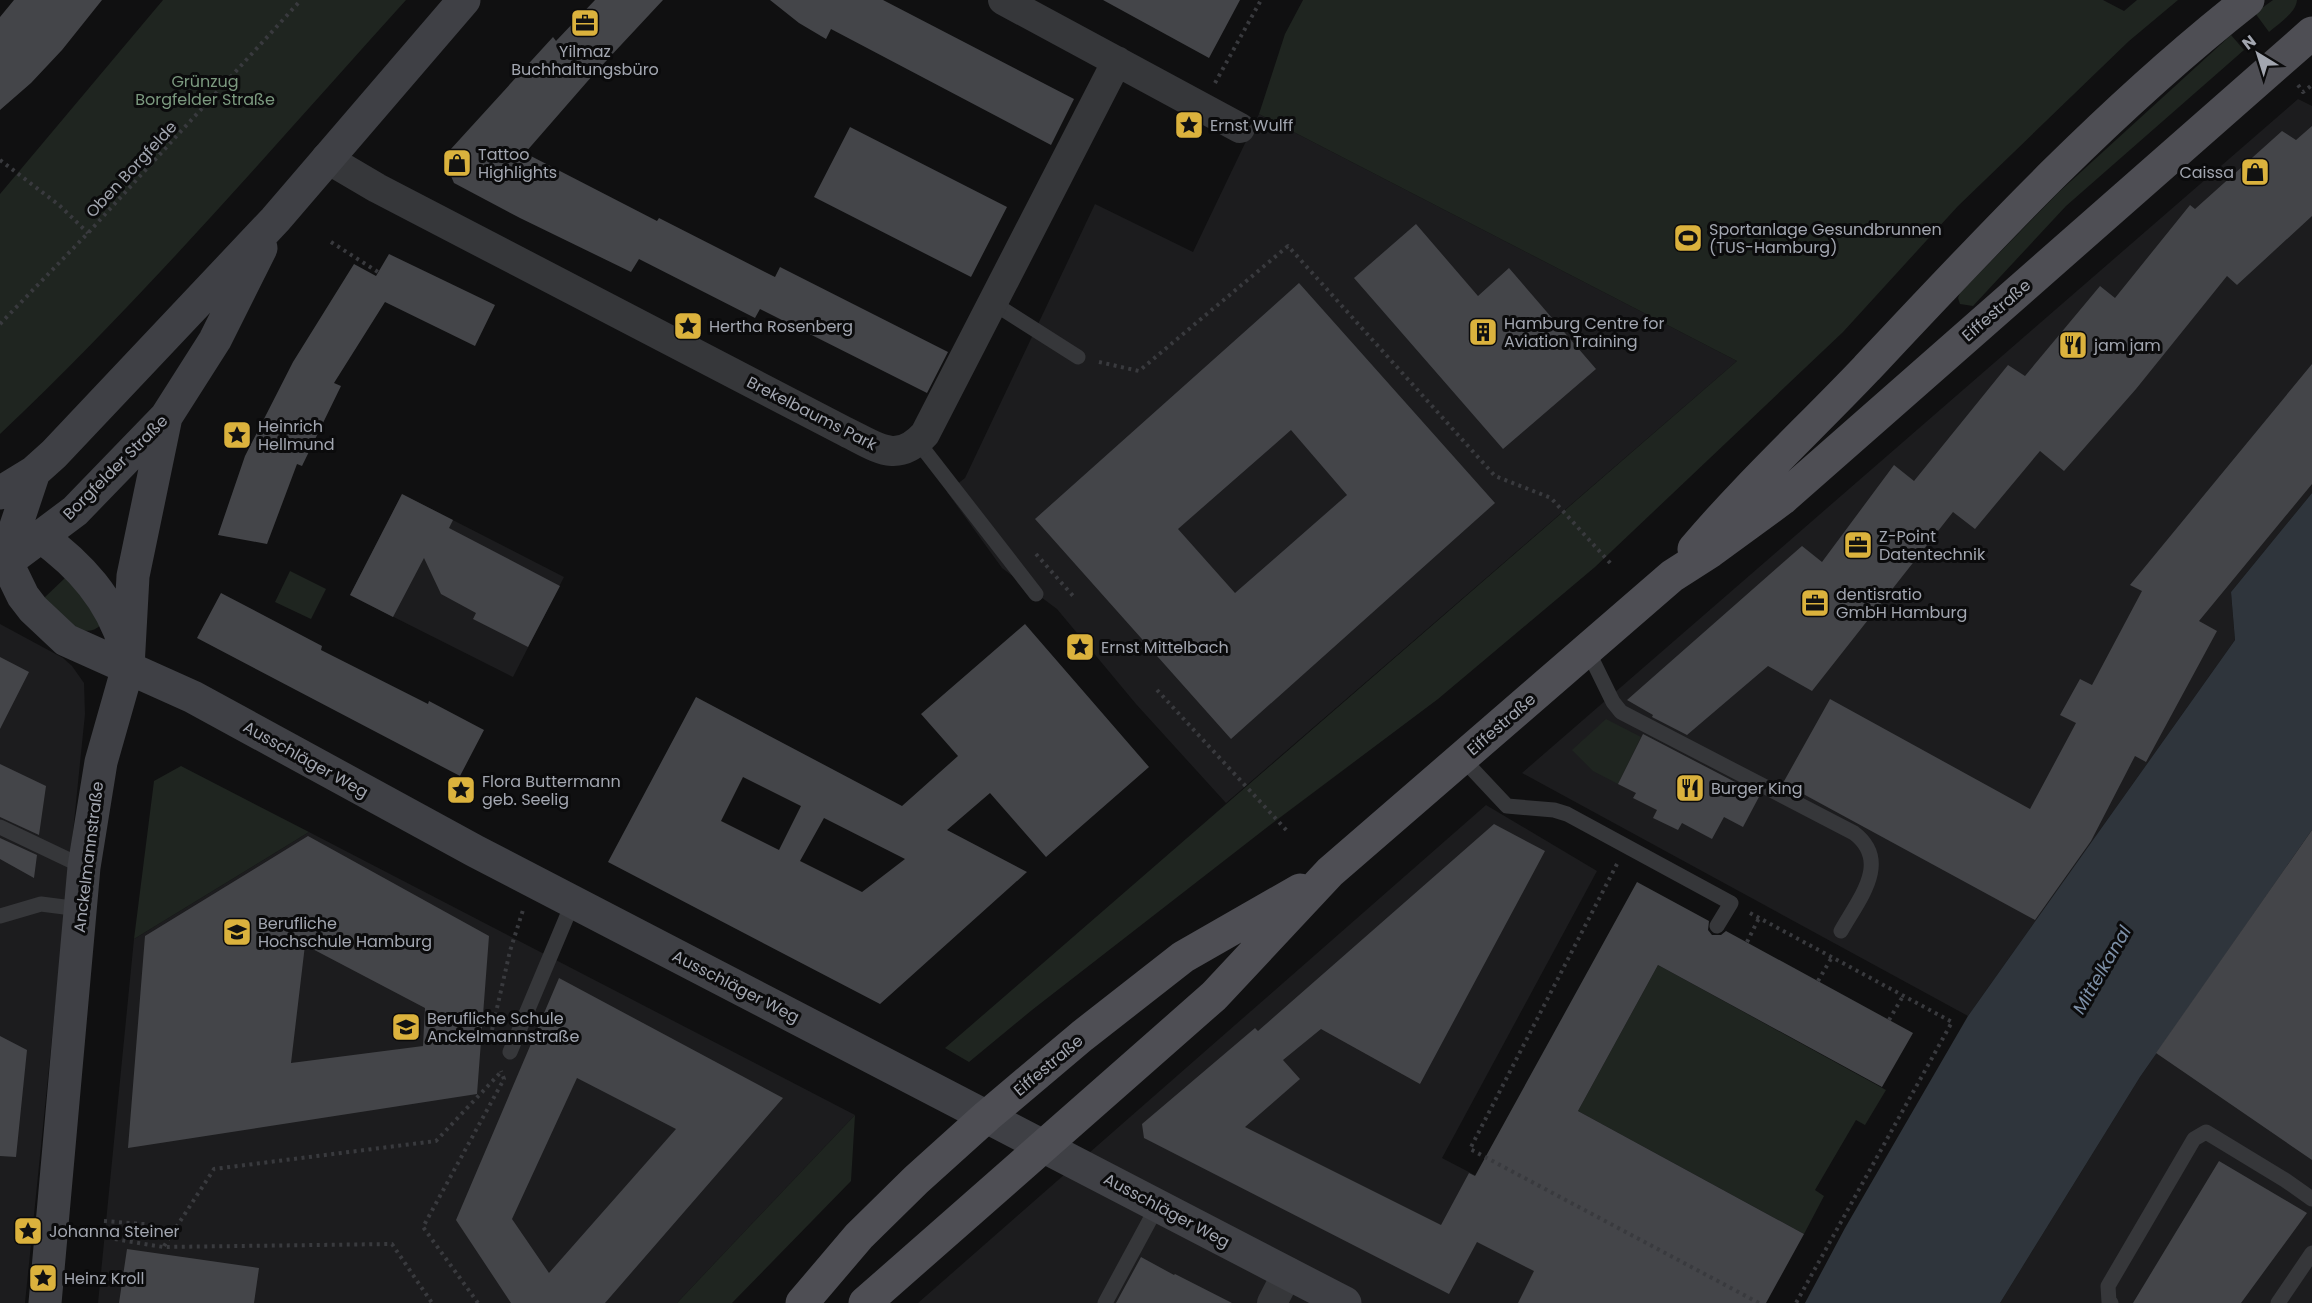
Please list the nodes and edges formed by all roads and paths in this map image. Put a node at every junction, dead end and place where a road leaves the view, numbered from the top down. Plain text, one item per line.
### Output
1 (301, 0) edge
2 (464, 0) edge
3 (1003, 0) edge
4 (1261, 0) edge
5 (2248, 0) edge
6 (2312, 33) edge
7 (1117, 61) junction
8 (1222, 71) dead end
9 (2298, 85) dead end
10 (2312, 85) edge
11 (1240, 128) dead end
12 (326, 158) junction
13 (0, 160) edge
14 (275, 220) junction
15 (88, 233) junction
16 (331, 242) dead end
17 (378, 272) dead end
18 (993, 303) junction
19 (0, 324) edge
20 (1078, 357) joint
21 (166, 417) junction
22 (918, 442) junction
23 (34, 472) junction
24 (0, 493) edge
25 (12, 547) edge
26 (1612, 565) dead end
27 (1672, 576) junction
28 (1036, 594) dead end
29 (1587, 650) junction
30 (128, 667) junction
31 (1156, 690) dead end
32 (1462, 758) junction
33 (0, 827) edge
34 (1288, 833) dead end
35 (1626, 847) junction
36 (84, 867) junction
37 (1330, 872) junction
38 (532, 881) junction
39 (573, 902) junction
40 (1731, 903) junction
41 (80, 909) junction
42 (0, 916) edge
43 (1759, 918) junction
44 (1717, 926) dead end
45 (1841, 931) dead end
46 (1748, 942) dead end
47 (1832, 957) junction
48 (1818, 981) dead end
49 (1903, 996) junction
50 (1889, 1020) dead end
51 (492, 1034) dead end
52 (510, 1052) dead end
53 (497, 1063) dead end
54 (501, 1072) junction
55 (987, 1116) junction
56 (1044, 1145) junction
57 (2312, 1199) edge
58 (1158, 1205) junction
59 (104, 1221) dead end
60 (163, 1247) junction
61 (2312, 1253) edge
62 (1288, 1272) junction
63 (45, 1303) edge
64 (432, 1303) edge
65 (478, 1303) edge
66 (801, 1303) edge
67 (865, 1303) edge
68 (1106, 1303) edge
69 (1272, 1303) edge
70 (1345, 1303) edge
71 (1759, 1303) edge
72 (1796, 1303) edge
73 (2111, 1303) edge
74 (2278, 1303) edge

1 - 15 path, Oben Borgfelde
2 - 12 main road, Borgfelder Straße
3 - 7 street
4 - 8 path
5 - 27 main road, Eiffestraße
6 - 27 main road, Eiffestraße
7 - 11 street
7 - 18 street
9 - 10 path
12 - 14 main road, Borgfelder Straße
12 - 22 street, Brekelbaums Park
13 - 15 path
14 - 21 main road, Borgfelder Straße
14 - 23 main road, Borgfelder Straße
15 - 19 path, Oben Borgfelde
16 - 17 path
18 - 20 lane
18 - 22 street
20 - 26 path
21 - 25 main road, Borgfelder Straße
21 - 30 main road, Anckelmannstraße
22 - 28 lane
23 - 24 main road, Borgfelder Straße
23 - 25 main road
25 - 30 main road, Ausschläger Weg
25 - 30 main road
27 - 29 main road, Eiffestraße
29 - 32 main road, Eiffestraße
29 - 45 lane
30 - 36 main road, Anckelmannstraße
30 - 38 main road, Ausschläger Weg
31 - 34 path
32 - 35 lane
32 - 37 main road, Eiffestraße
33 - 36 lane
35 - 40 lane
35 - 71 path
36 - 41 main road, Anckelmannstraße
37 - 55 main road, Eiffestraße
37 - 56 main road, Eiffestraße
38 - 39 main road, Ausschläger Weg
38 - 51 path
39 - 52 lane
39 - 55 main road, Ausschläger Weg
40 - 43 path
40 - 44 lane
41 - 42 lane
41 - 63 main road, Anckelmannstraße
43 - 46 path
43 - 47 path
47 - 48 path
47 - 49 path
49 - 50 path
49 - 72 path
53 - 54 path
54 - 60 path
54 - 65 path
55 - 56 main road, Ausschläger Weg
55 - 66 main road, Eiffestraße
56 - 58 main road, Ausschläger Weg
56 - 67 main road, Eiffestraße
57 - 73 lane
58 - 62 main road, Ausschläger Weg
58 - 68 lane
59 - 60 path
60 - 64 path
61 - 74 lane
62 - 69 street
62 - 70 main road, Ausschläger Weg

